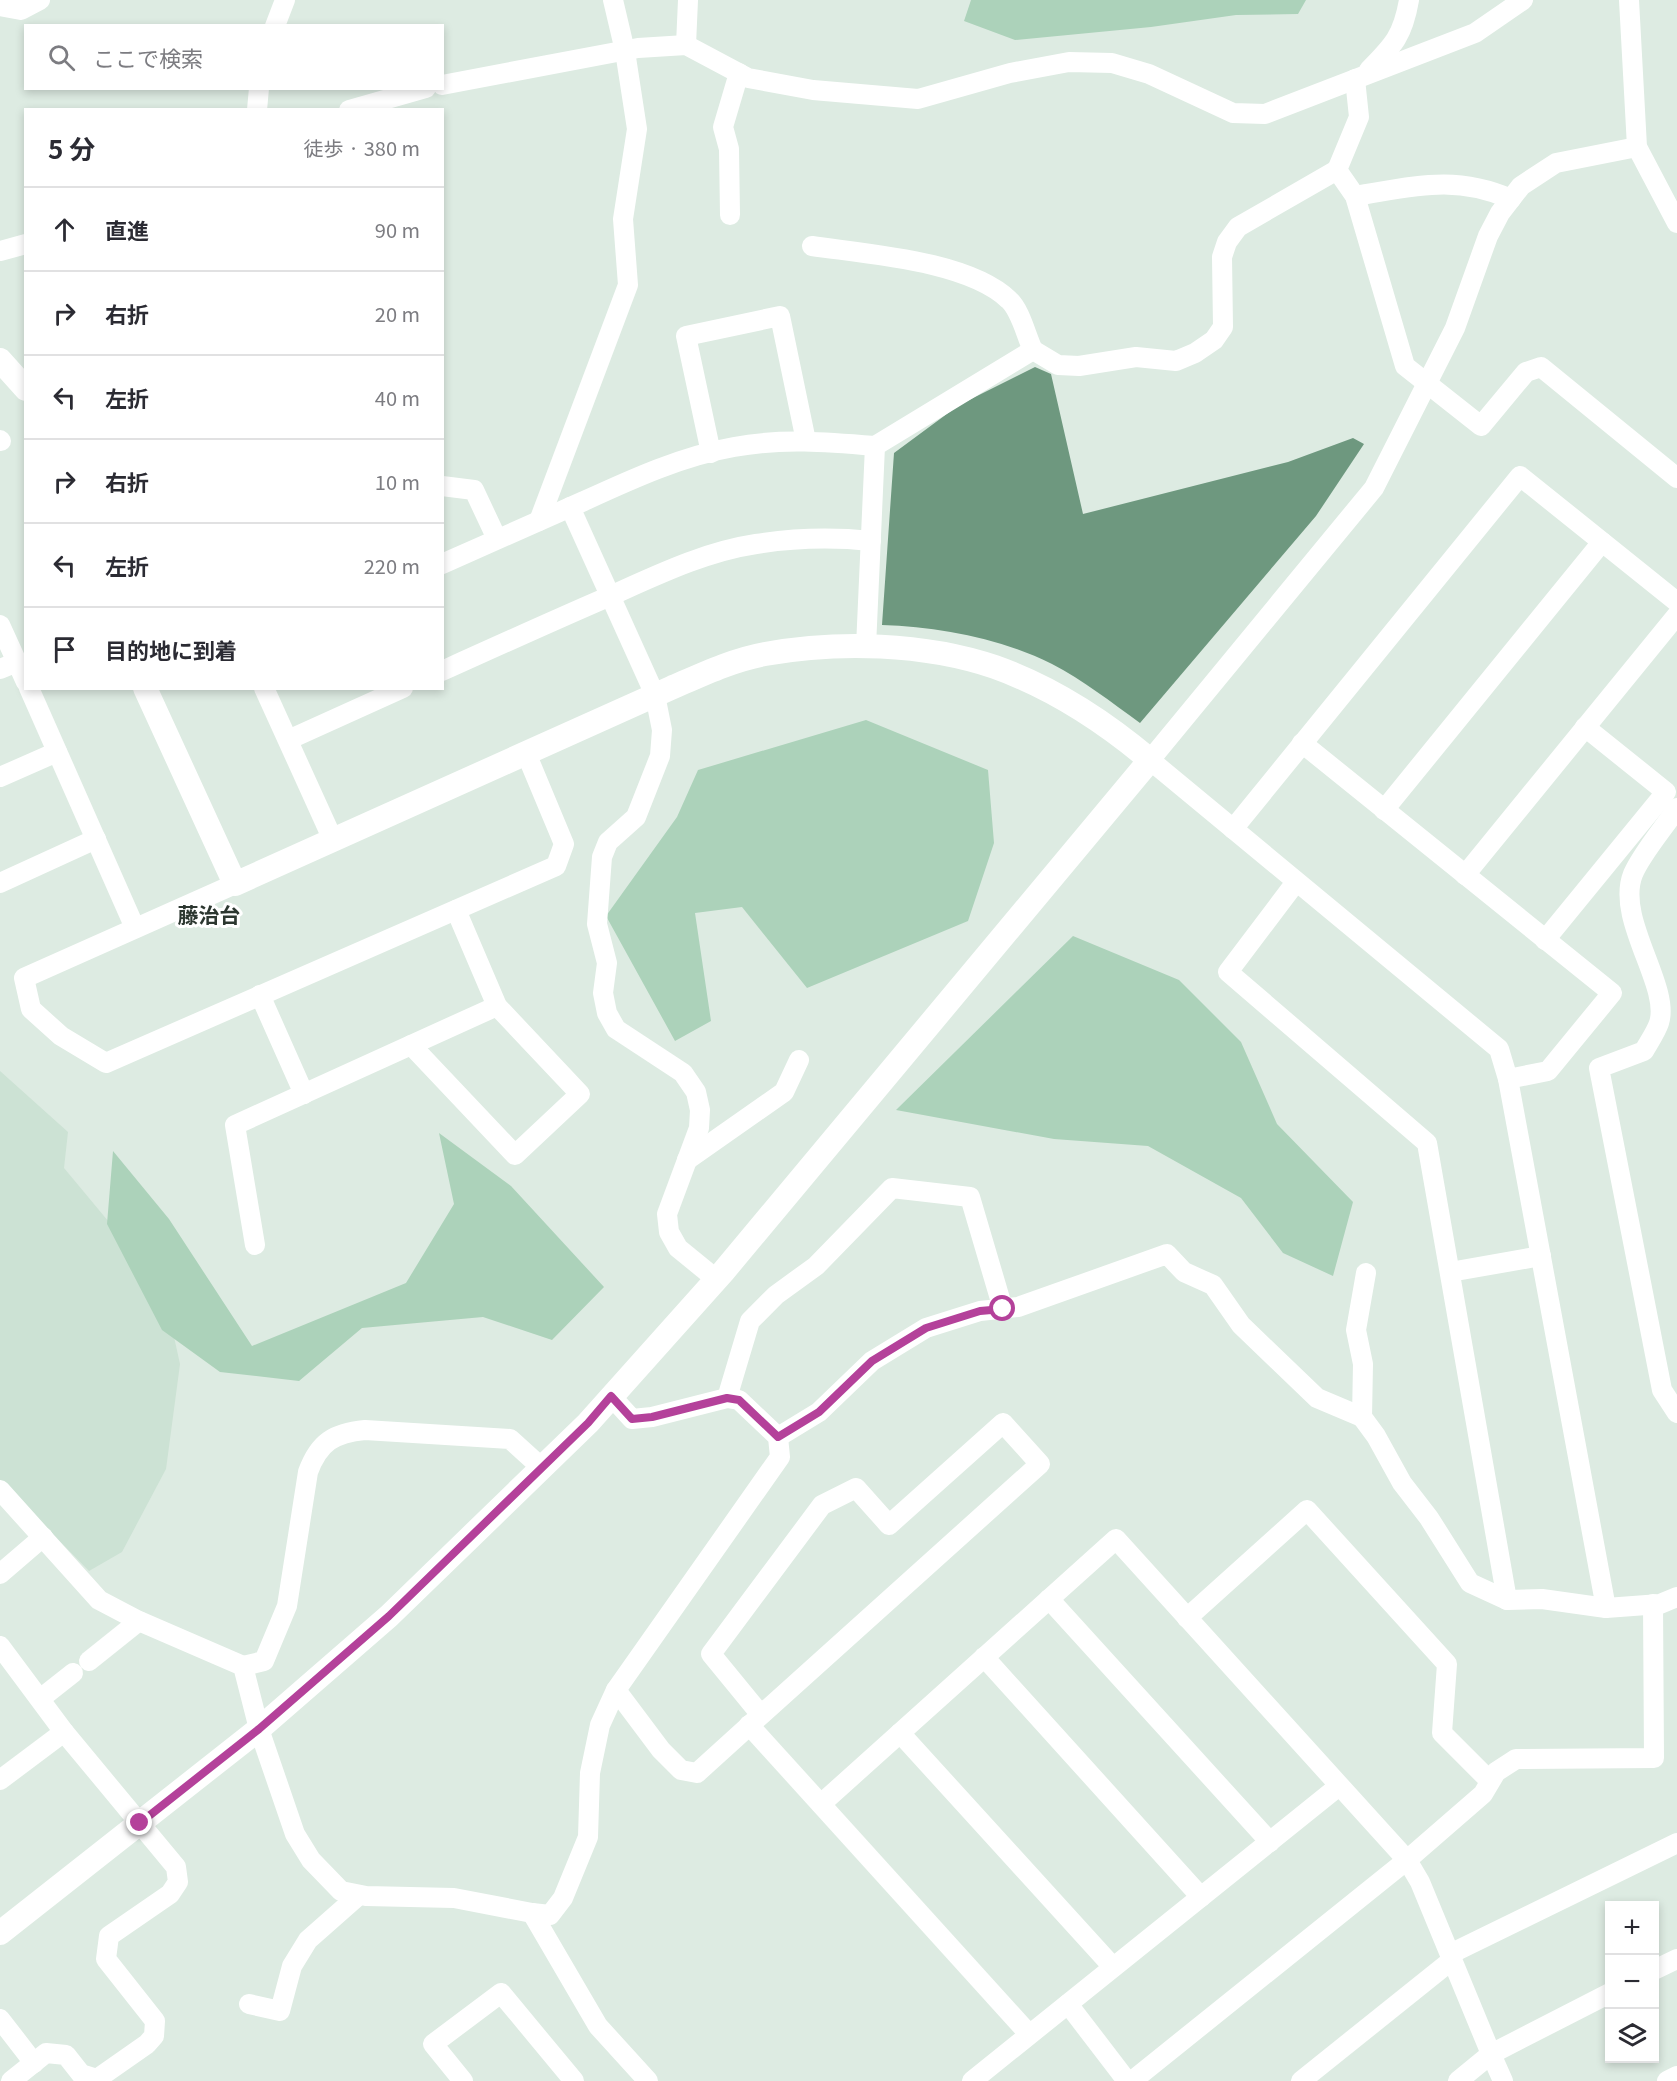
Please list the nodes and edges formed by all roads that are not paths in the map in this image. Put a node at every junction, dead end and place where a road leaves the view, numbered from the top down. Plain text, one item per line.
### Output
1 (40, 0) edge
2 (285, 0) edge
3 (613, 0) edge
4 (688, 0) edge
5 (1409, 0) edge
6 (1523, 0) edge
7 (1629, 0) edge
8 (0, 6) edge
9 (276, 24) edge
10 (686, 45) junction
11 (625, 51) junction
12 (739, 73) junction
13 (1359, 77) junction
14 (444, 86) edge
15 (259, 90) edge
16 (419, 90) edge
17 (257, 108) edge
18 (356, 108) edge
19 (1636, 147) junction
20 (1337, 170) junction
21 (1355, 196) junction
22 (1511, 199) junction
23 (730, 215) dead end
24 (1677, 223) edge
25 (24, 245) edge
26 (812, 246) dead end
27 (0, 251) edge
28 (1033, 350) junction
29 (0, 360) edge
30 (1427, 384) junction
31 (24, 387) edge
32 (806, 441) junction
33 (875, 446) junction
34 (711, 453) junction
35 (1677, 478) edge
36 (444, 486) edge
37 (570, 507) junction
38 (539, 521) junction
39 (497, 540) junction
40 (870, 541) junction
41 (1602, 542) junction
42 (444, 563) edge
43 (610, 596) junction
44 (1677, 602) edge
45 (1677, 615) edge
46 (0, 624) edge
47 (866, 647) junction
48 (8, 665) edge
49 (444, 670) edge
50 (24, 680) edge
51 (29, 690) edge
52 (146, 690) edge
53 (265, 690) edge
54 (399, 690) edge
55 (656, 695) junction
56 (1585, 728) junction
57 (288, 740) junction
58 (1302, 743) junction
59 (57, 752) junction
60 (526, 753) junction
61 (1150, 760) junction
62 (0, 777) edge
63 (1677, 808) edge
64 (1384, 810) junction
65 (1233, 829) junction
66 (96, 839) junction
67 (333, 840) junction
68 (1465, 875) junction
69 (1296, 882) junction
70 (0, 883) edge
71 (235, 884) junction
72 (456, 910) junction
73 (135, 928) junction
74 (1545, 940) junction
75 (260, 995) junction
76 (497, 1006) junction
77 (411, 1045) junction
78 (799, 1060) dead end
79 (1508, 1079) junction
80 (304, 1094) junction
81 (687, 1160) junction
82 (255, 1245) dead end
83 (1541, 1256) junction
84 (1450, 1272) junction
85 (1366, 1273) dead end
86 (716, 1279) junction
87 (1003, 1309) junction
88 (611, 1396) junction
89 (727, 1398) junction
90 (1677, 1413) edge
91 (1362, 1417) junction
92 (778, 1437) junction
93 (542, 1468) junction
94 (0, 1490) edge
95 (43, 1537) junction
96 (0, 1574) edge
97 (1677, 1597) edge
98 (1049, 1599) junction
99 (1507, 1600) junction
100 (1653, 1604) junction
101 (1606, 1608) junction
102 (1187, 1618) junction
103 (138, 1621) junction
104 (0, 1646) edge
105 (984, 1657) junction
106 (243, 1666) junction
107 (616, 1690) junction
108 (40, 1699) junction
109 (755, 1720) junction
110 (259, 1729) junction
111 (64, 1732) junction
112 (900, 1732) junction
113 (0, 1780) edge
114 (1490, 1781) junction
115 (1339, 1786) junction
116 (820, 1804) junction
117 (140, 1823) junction
118 (1270, 1842) junction
119 (1677, 1843) edge
120 (1407, 1860) junction
121 (359, 1895) junction
122 (1201, 1897) junction
123 (532, 1913) junction
124 (0, 1933) edge
125 (1451, 1957) junction
126 (1677, 1959) edge
127 (1113, 1967) junction
128 (1659, 1968) edge
129 (1605, 1996) edge
130 (249, 2004) dead end
131 (1068, 2004) junction
132 (0, 2019) edge
133 (1029, 2034) junction
134 (1491, 2054) junction
135 (34, 2062) junction
136 (1677, 2076) edge
137 (11, 2081) edge
138 (463, 2081) edge
139 (574, 2081) edge
140 (648, 2081) edge
141 (972, 2081) edge
142 (1127, 2081) edge
143 (1132, 2081) edge
144 (1301, 2081) edge
145 (1458, 2081) edge
146 (1503, 2081) edge
147 (1667, 2081) edge

1 - 8 street
2 - 9 street
3 - 11 street
4 - 10 street
5 - 13 street
6 - 13 street
7 - 19 street
10 - 11 street
10 - 12 street
11 - 14 street
11 - 38 street
12 - 13 street
12 - 23 street
13 - 20 street
15 - 17 street
16 - 18 street
19 - 22 street
19 - 24 street
20 - 21 street
20 - 28 street
21 - 22 street
21 - 30 street
22 - 30 street
25 - 27 street
26 - 28 street
28 - 33 street
29 - 31 street
30 - 35 street
30 - 61 street
32 - 33 street
32 - 34 street
32 - 34 street
33 - 40 street
34 - 37 street
36 - 39 street
37 - 38 street
37 - 43 street
38 - 39 street
39 - 42 street
40 - 43 street
40 - 47 street
41 - 44 street
41 - 58 street
41 - 64 street
43 - 49 street
43 - 55 street
45 - 56 street
46 - 48 street
47 - 55 street
47 - 61 street
48 - 50 street
51 - 59 street
52 - 71 street
53 - 57 street
54 - 57 street
55 - 60 street
55 - 81 street
56 - 68 street
56 - 74 street
57 - 67 street
58 - 64 street
58 - 65 street
59 - 62 street
59 - 66 street
60 - 67 street
60 - 72 street
61 - 65 street
61 - 86 street
63 - 90 street
64 - 68 street
65 - 69 street
66 - 70 street
66 - 73 street
67 - 71 street
68 - 74 street
69 - 79 street
69 - 84 street
71 - 73 street
72 - 75 street
72 - 76 street
73 - 75 street
74 - 79 street
75 - 80 street
76 - 77 street
76 - 77 street
77 - 80 street
78 - 81 street
79 - 83 street
80 - 82 street
81 - 86 street
83 - 84 street
83 - 101 street
84 - 99 street
85 - 91 street
86 - 88 street
87 - 89 street
87 - 91 street
87 - 92 street
88 - 89 street
88 - 93 street
89 - 92 street
91 - 99 street
92 - 107 street
93 - 106 street
93 - 110 street
94 - 95 street
95 - 96 street
95 - 103 street
97 - 100 street
98 - 102 street
98 - 105 street
98 - 118 street
99 - 101 street
100 - 101 street
100 - 114 street
102 - 114 street
102 - 115 street
103 - 106 street
103 - 108 street
104 - 108 street
105 - 112 street
105 - 122 street
106 - 110 street
107 - 109 street
107 - 123 street
108 - 111 street
109 - 109 street
109 - 116 street
110 - 117 street
110 - 121 street
111 - 113 street
111 - 117 street
112 - 116 street
112 - 127 street
114 - 120 street
115 - 118 street
115 - 120 street
116 - 133 street
117 - 124 street
117 - 135 street
118 - 122 street
119 - 125 street
120 - 125 street
120 - 143 street
121 - 123 street
121 - 130 street
122 - 127 street
123 - 140 street
125 - 134 street
125 - 144 street
126 - 128 street
127 - 131 street
129 - 134 street
131 - 133 street
131 - 142 street
132 - 135 street
133 - 141 street
134 - 145 street
134 - 146 street
135 - 137 street
136 - 147 street
138 - 139 street

